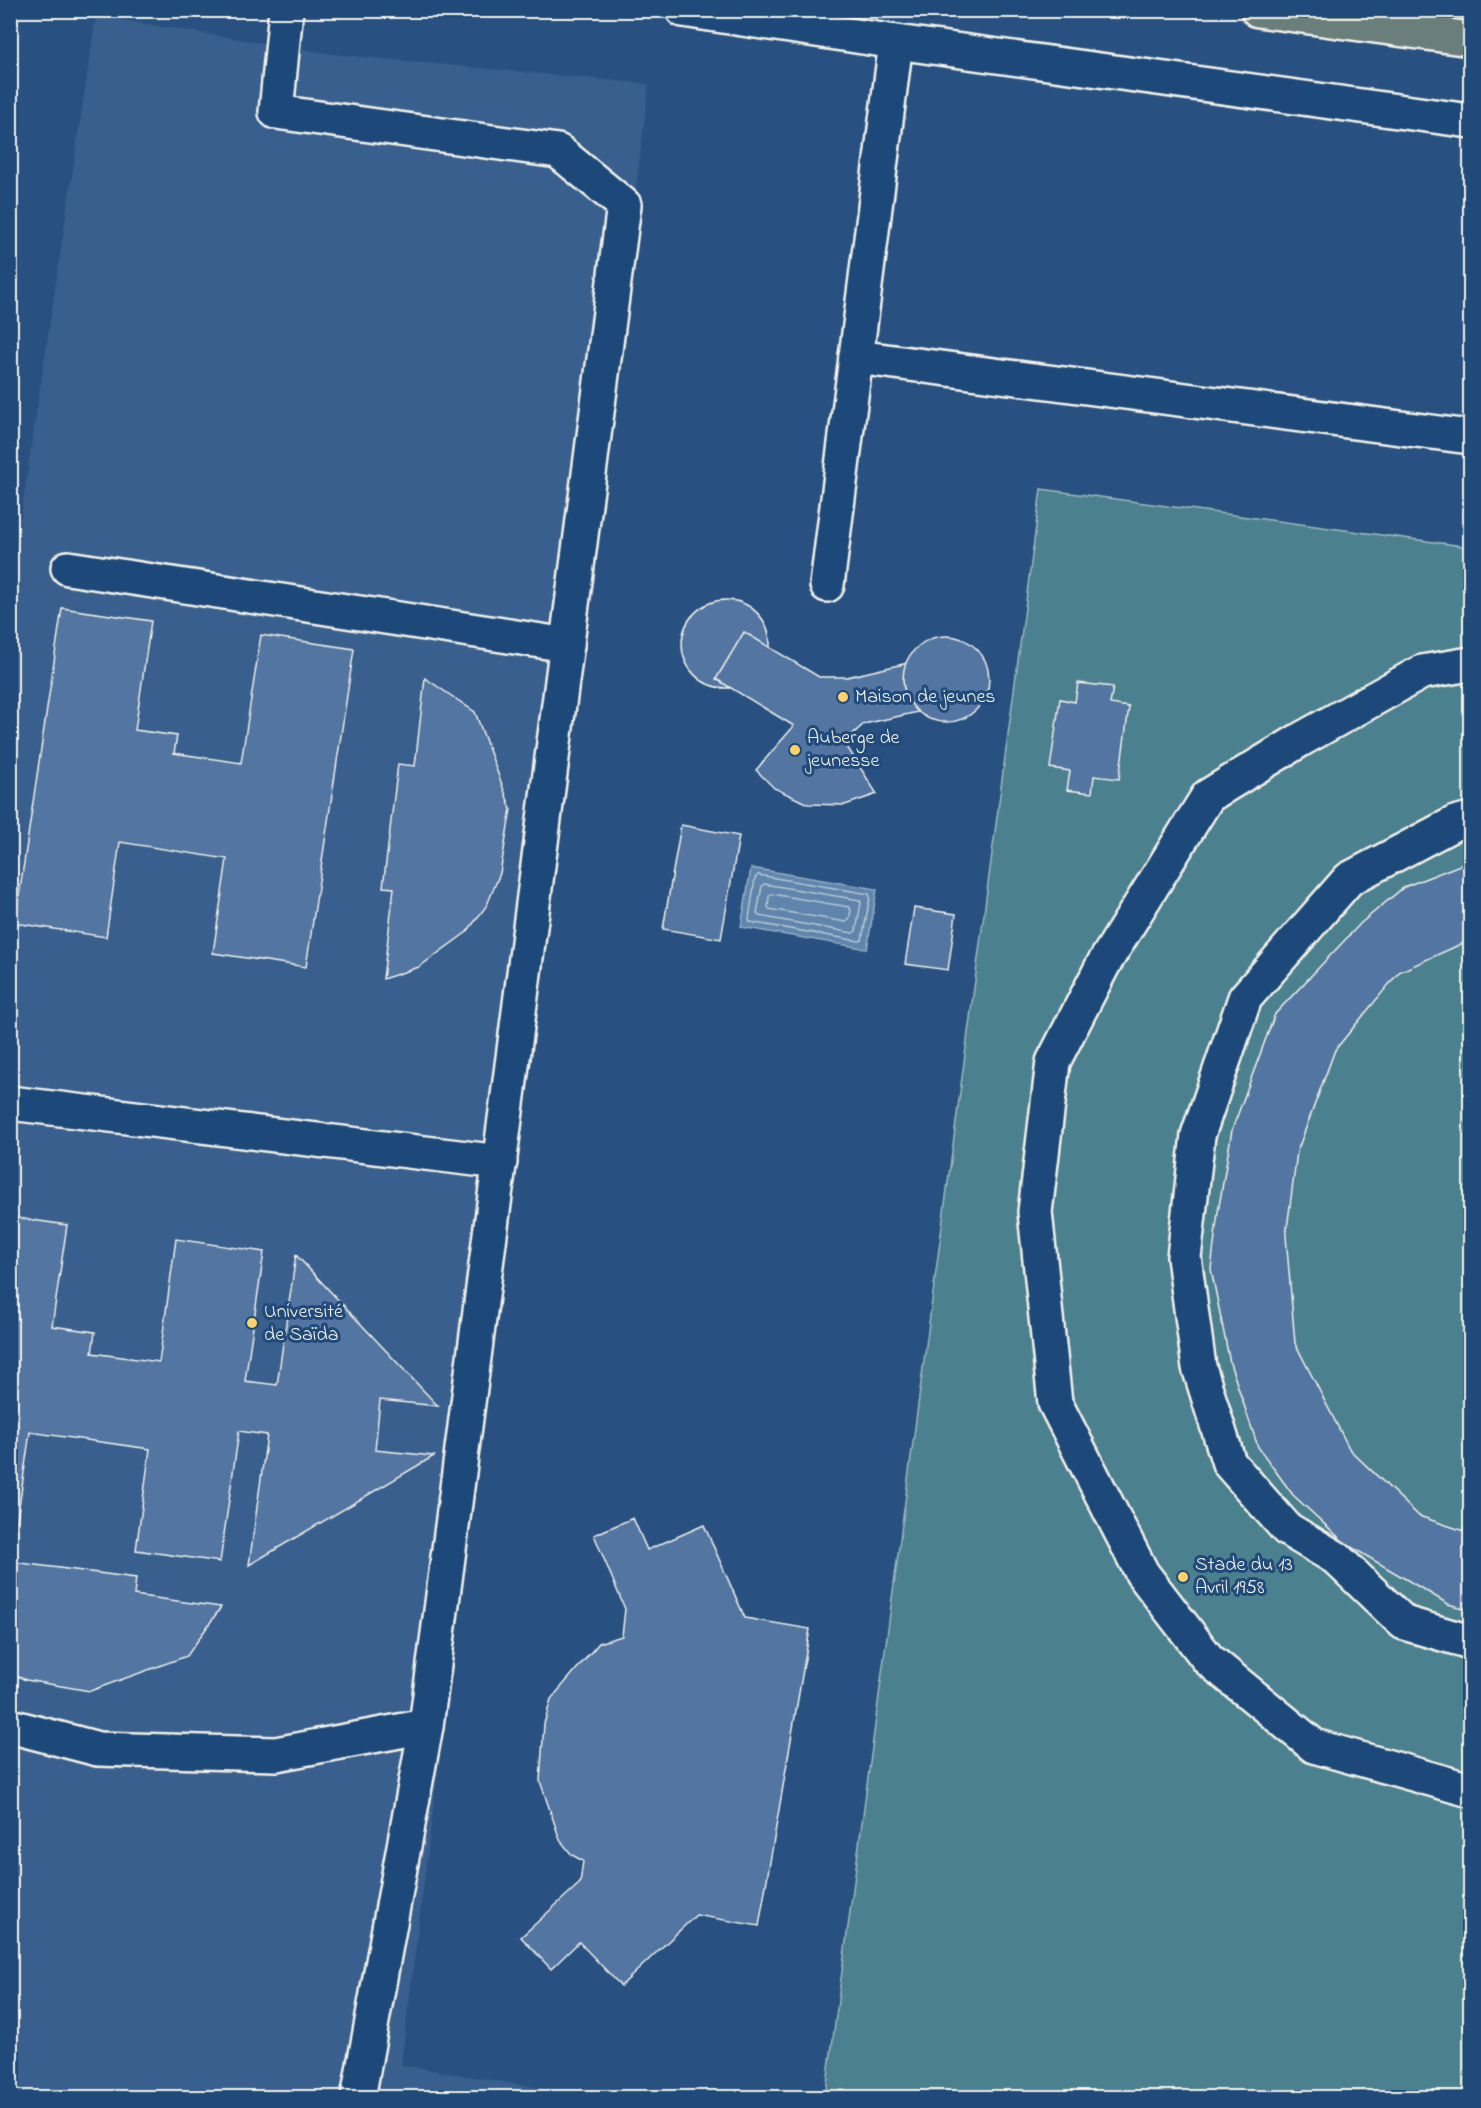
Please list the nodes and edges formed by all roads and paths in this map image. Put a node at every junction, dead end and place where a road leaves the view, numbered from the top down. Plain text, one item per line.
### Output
1 (286, 10) edge
2 (683, 10) edge
3 (1258, 10) edge
4 (1470, 39) edge
5 (896, 42) junction
6 (1470, 121) edge
7 (856, 357) junction
8 (1470, 437) edge
9 (68, 568) dead end
10 (827, 585) dead end
11 (567, 645) junction
12 (1470, 664) edge
13 (1470, 819) edge
14 (10, 1103) edge
15 (500, 1161) junction
16 (1470, 1642) edge
17 (10, 1726) edge
18 (426, 1726) junction
19 (1470, 1790) edge
20 (358, 2097) edge

1 - 11 street
2 - 5 street
3 - 4 main road
5 - 6 street
5 - 7 street
7 - 8 street
7 - 10 street
9 - 11 street
11 - 15 street
12 - 19 street
13 - 16 street
14 - 15 street
15 - 18 street
17 - 18 street
18 - 20 street

